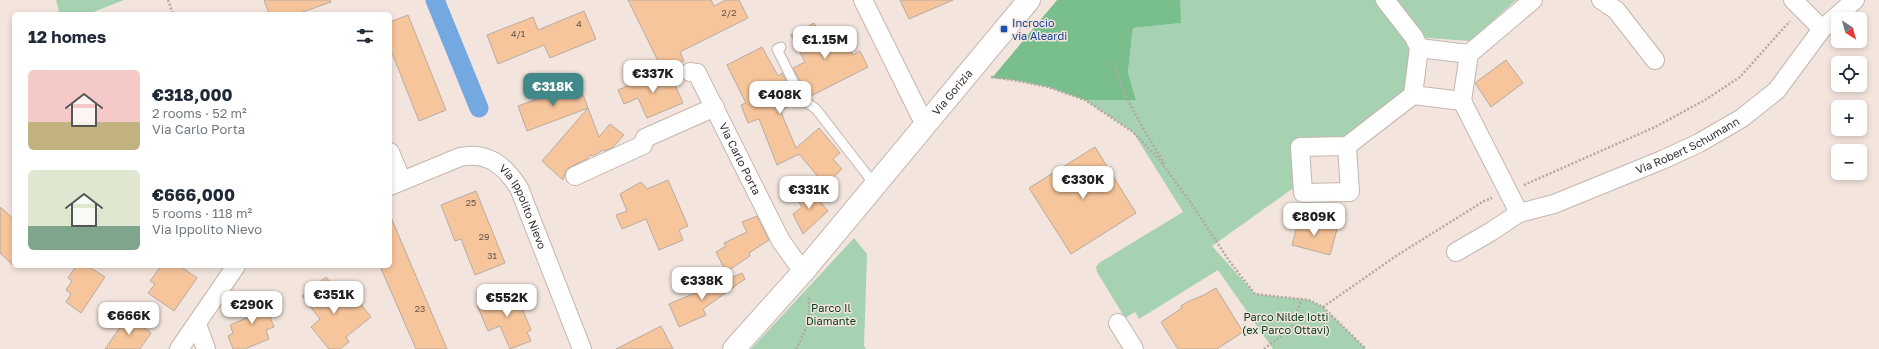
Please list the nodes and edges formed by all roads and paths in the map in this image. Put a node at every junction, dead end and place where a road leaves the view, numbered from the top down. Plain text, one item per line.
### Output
1 (168, 0) edge
2 (863, 0) edge
3 (1029, 0) edge
4 (1385, 0) edge
5 (1533, 0) edge
6 (1601, 0) edge
7 (1855, 0) edge
8 (1797, 4) edge
9 (172, 12) edge
10 (1822, 29) junction
11 (781, 47) dead end
12 (1419, 48) junction
13 (1468, 54) junction
14 (1654, 60) dead end
15 (1114, 62) dead end
16 (690, 72) dead end
17 (967, 73) junction
18 (1413, 95) junction
19 (1462, 101) junction
20 (714, 108) junction
21 (925, 125) junction
22 (1347, 146) dead end
23 (392, 163) edge
24 (575, 176) dead end
25 (1171, 176) junction
26 (396, 184) edge
27 (875, 185) junction
28 (1509, 191) junction
29 (1519, 212) junction
30 (1456, 252) dead end
31 (235, 268) edge
32 (799, 277) junction
33 (1302, 299) junction
34 (1323, 307) junction
35 (1118, 323) dead end
36 (197, 324) junction
37 (179, 349) edge
38 (206, 349) edge
39 (582, 349) edge
40 (734, 349) edge
41 (796, 349) edge
42 (1134, 349) edge
43 (1264, 349) edge
44 (1366, 349) edge

1 - 9 path
2 - 21 street
3 - 17 main road, Via Gorizia
4 - 12 street
5 - 13 street
6 - 14 street
7 - 10 street, Via Robert Schumann
8 - 10 street
8 - 28 path
10 - 29 street, Via Robert Schumann
11 - 27 lane
12 - 13 street
12 - 18 street
13 - 19 street
15 - 25 path
16 - 20 street, Via Carlo Porta
17 - 21 main road, Via Gorizia
17 - 25 path
18 - 19 street
18 - 22 street
19 - 28 street
20 - 24 street
20 - 32 street, Via Carlo Porta
21 - 27 main road, Via Gorizia
23 - 26 street, Via Ippolito Nievo
25 - 33 path
26 - 39 street, Via Ippolito Nievo
27 - 32 main road, Via Gorizia
28 - 29 street
28 - 34 path
29 - 30 street, Via Robert Schumann
31 - 36 street
32 - 40 main road, Via Gorizia
32 - 41 path
33 - 34 path
33 - 43 path
34 - 44 path
35 - 42 street
36 - 37 street
36 - 38 street

